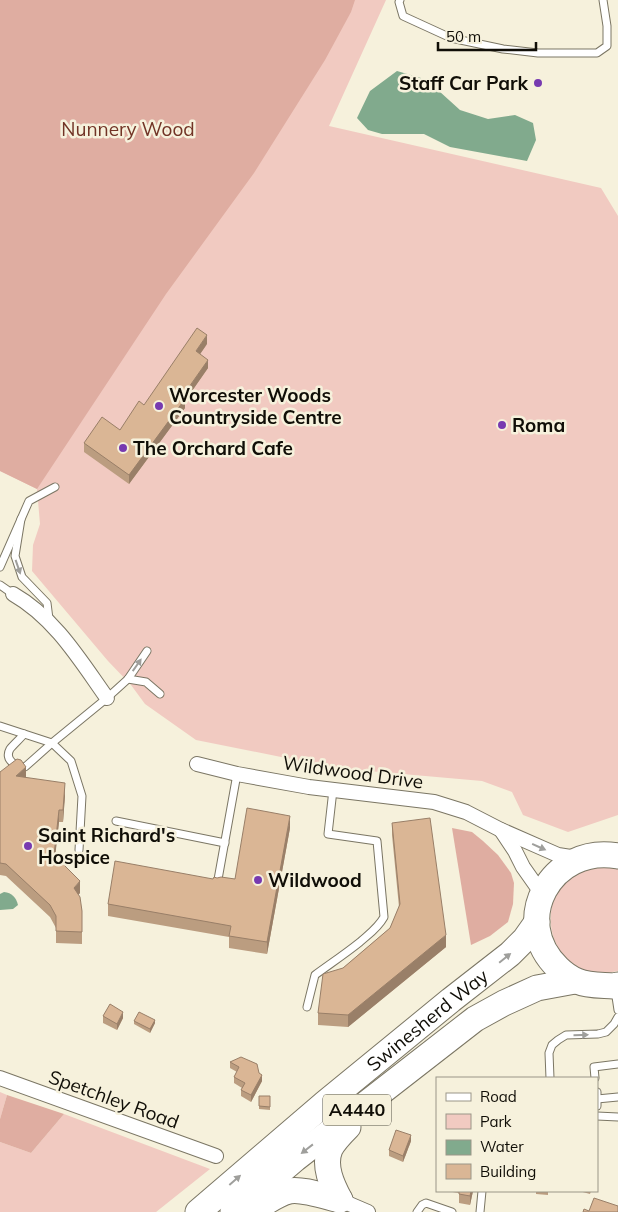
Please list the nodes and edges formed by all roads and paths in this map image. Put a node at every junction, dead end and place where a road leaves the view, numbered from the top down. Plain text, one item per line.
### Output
1 (400, 0) edge
2 (602, 0) edge
3 (55, 487) dead end
4 (21, 519) junction
5 (0, 567) edge
6 (0, 585) edge
7 (13, 594) joint
8 (50, 622) junction
9 (147, 651) dead end
10 (128, 679) junction
11 (160, 694) dead end
12 (107, 698) junction
13 (0, 726) edge
14 (24, 734) junction
15 (52, 743) junction
16 (197, 764) dead end
17 (238, 774) junction
18 (334, 790) junction
19 (116, 821) dead end
20 (501, 830) junction
21 (224, 843) junction
22 (79, 850) dead end
23 (618, 856) edge
24 (578, 859) junction
25 (217, 884) edge
26 (542, 894) junction
27 (536, 922) junction
28 (575, 981) junction
29 (617, 994) edge
30 (307, 1007) dead end
31 (618, 1018) edge
32 (475, 1019) junction
33 (618, 1064) edge
34 (550, 1077) edge
35 (595, 1077) edge
36 (0, 1078) edge
37 (618, 1096) edge
38 (598, 1099) edge
39 (598, 1116) edge
40 (618, 1117) edge
41 (216, 1156) dead end
42 (482, 1192) edge
43 (340, 1200) junction
44 (198, 1212) edge
45 (234, 1212) edge
46 (251, 1212) edge
47 (368, 1212) edge
48 (417, 1212) edge
49 (452, 1212) edge
50 (480, 1212) edge

1 - 2 lane
3 - 4 lane
4 - 5 lane
4 -> 8 lane
6 - 7 lane
7 - 8 street
8 - 12 street
10 -> 9 lane
10 - 11 lane
10 - 12 lane
12 - 15 lane
13 - 14 lane
14 - 15 lane
14 - 15 lane
15 - 22 lane
16 - 17 street, Wildwood Drive
17 - 18 street, Wildwood Drive
17 - 21 lane
18 - 20 street, Wildwood Drive
18 - 30 lane
19 - 21 lane
20 -> 24 street, Wildwood Drive
20 - 26 street, Wildwood Drive
21 - 25 lane
23 - 24 highway
24 - 26 highway
26 - 27 highway
27 - 28 highway
44 -> 27 highway, Swinesherd Way / A4440
28 - 29 highway
28 - 32 highway, Swinesherd Way / A4440
34 -> 31 lane
32 - 43 highway
32 -> 45 highway, Swinesherd Way / A4440
33 - 35 lane
36 - 41 street, Spetchley Road
37 - 38 lane
39 - 40 lane
42 - 50 lane
43 - 46 highway
43 - 47 street
48 - 49 lane

